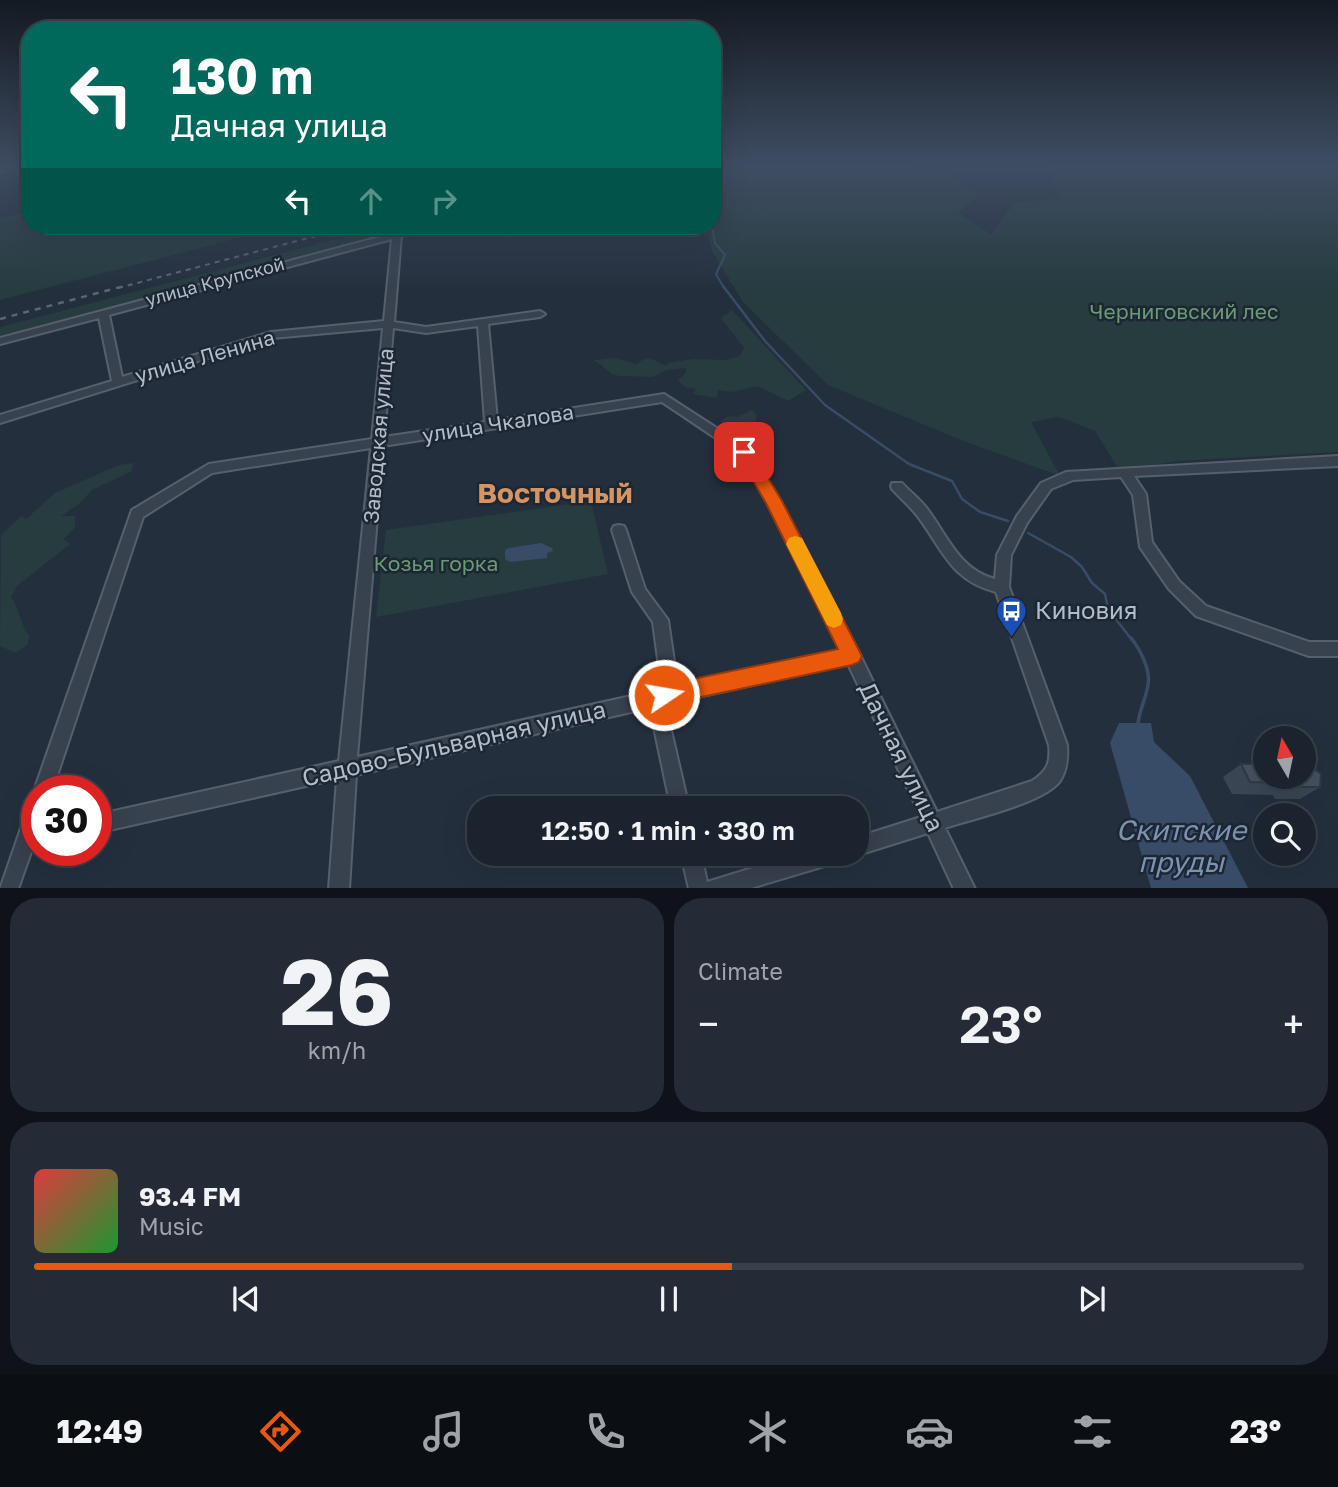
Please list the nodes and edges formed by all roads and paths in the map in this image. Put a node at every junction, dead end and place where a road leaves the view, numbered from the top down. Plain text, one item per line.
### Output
1 (393, 235) edge
2 (397, 235) edge
3 (103, 312) junction
4 (540, 314) dead end
5 (483, 322) junction
6 (390, 324) junction
7 (0, 341) edge
8 (118, 383) junction
9 (664, 398) joint
10 (0, 419) edge
11 (491, 425) junction
12 (378, 442) junction
13 (1338, 461) edge
14 (1125, 472) junction
15 (897, 486) dead end
16 (619, 530) dead end
17 (1002, 587) junction
18 (1338, 649) edge
19 (852, 656) junction
20 (664, 695) junction
21 (347, 769) junction
22 (48, 775) edge
23 (677, 796) edge
24 (112, 820) edge
25 (933, 824) junction
26 (869, 843) edge
27 (21, 861) edge
28 (694, 866) edge
29 (789, 866) edge
30 (8, 888) edge
31 (339, 888) edge
32 (699, 888) edge
33 (713, 888) edge
34 (965, 888) edge

1 - 3 street, улица Крупской
2 - 6 street, Заводская улица
3 - 7 street, улица Крупской
3 - 8 street
4 - 5 street, улица Ленина
5 - 6 street, улица Ленина
5 - 11 street
6 - 8 street, улица Ленина
6 - 12 street, Заводская улица
8 - 10 street, улица Ленина
9 - 11 street, улица Чкалова
9 - 19 street, Дачная улица
11 - 12 street, улица Чкалова
12 - 21 street, Заводская улица
12 - 22 street, улица Чкалова
13 - 14 street
14 - 17 street
14 - 18 street
15 - 17 street
16 - 20 street
17 - 25 street
19 - 20 street, Садово-Бульварная улица
19 - 25 street, Дачная улица
20 - 21 street, Садово-Бульварная улица
20 - 23 street
21 - 24 street, Садово-Бульварная улица
21 - 31 street, Заводская улица
25 - 26 street
25 - 34 street, Дачная улица
27 - 30 street
28 - 32 street
29 - 33 street

